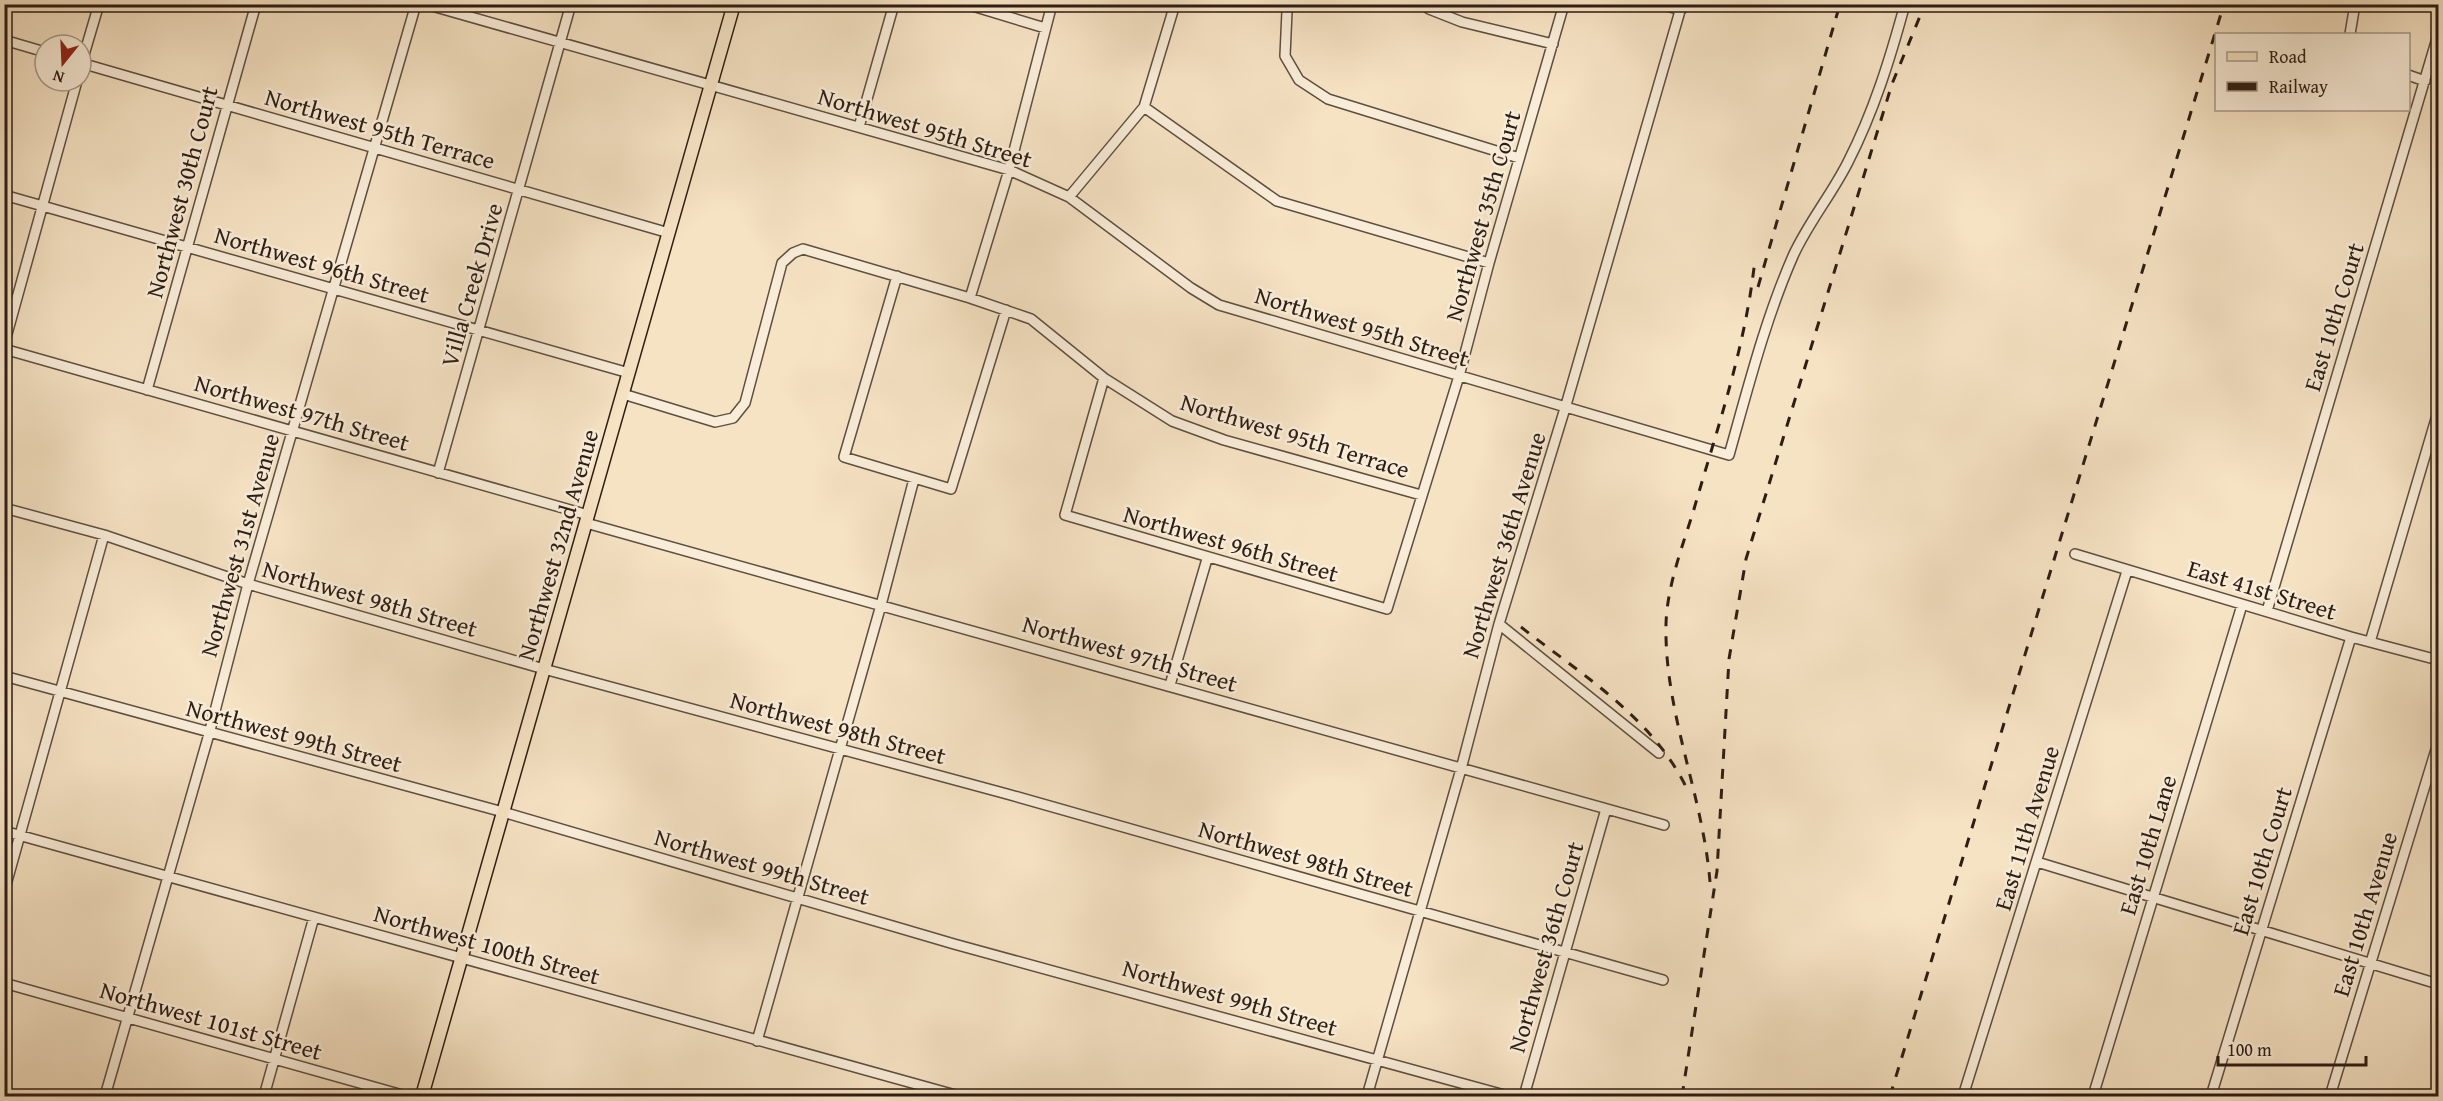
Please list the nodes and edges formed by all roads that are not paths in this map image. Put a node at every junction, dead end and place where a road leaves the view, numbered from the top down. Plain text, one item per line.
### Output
1 (99, 4) edge
2 (256, 4) edge
3 (416, 4) edge
4 (425, 4) edge
5 (571, 4) edge
6 (734, 4) edge
7 (894, 4) edge
8 (966, 4) edge
9 (1052, 4) edge
10 (1174, 4) edge
11 (1284, 4) edge
12 (1425, 4) edge
13 (1564, 4) edge
14 (1660, 4) edge
15 (1905, 4) edge
16 (1682, 7) edge
17 (2354, 8) edge
18 (1045, 28) junction
19 (90, 33) edge
20 (2350, 33) edge
21 (2439, 35) edge
22 (4, 40) edge
23 (560, 43) junction
24 (1552, 44) junction
25 (33, 48) edge
26 (93, 66) edge
27 (2410, 75) edge
28 (2425, 81) junction
29 (711, 86) junction
30 (74, 93) edge
31 (225, 105) junction
32 (1144, 108) junction
33 (860, 127) junction
34 (375, 148) junction
35 (1519, 158) junction
36 (1009, 170) junction
37 (519, 190) junction
38 (4, 195) edge
39 (1069, 197) junction
40 (43, 206) junction
41 (669, 233) junction
42 (189, 248) junction
43 (1489, 263) junction
44 (897, 276) junction
45 (334, 289) junction
46 (970, 298) junction
47 (1006, 310) junction
48 (479, 330) junction
49 (4, 347) edge
50 (629, 373) junction
51 (1459, 376) junction
52 (1104, 378) junction
53 (147, 390) junction
54 (622, 394) junction
55 (1566, 405) junction
56 (2439, 412) edge
57 (293, 431) junction
58 (438, 473) junction
59 (914, 478) junction
60 (1421, 495) junction
61 (4, 508) edge
62 (587, 519) junction
63 (104, 535) junction
64 (2075, 554) dead end
65 (1207, 559) junction
66 (2127, 571) junction
67 (248, 584) junction
68 (881, 605) junction
69 (2242, 605) junction
70 (1387, 609) joint
71 (2267, 611) junction
72 (1499, 624) junction
73 (2351, 637) junction
74 (2370, 642) junction
75 (2439, 660) edge
76 (544, 669) junction
77 (4, 676) edge
78 (1170, 685) junction
79 (62, 693) junction
80 (209, 734) junction
81 (2439, 743) edge
82 (839, 750) junction
83 (1659, 753) dead end
84 (1461, 769) junction
85 (1606, 809) junction
86 (503, 813) junction
87 (1664, 825) dead end
88 (4, 831) edge
89 (21, 836) junction
90 (2037, 862) junction
91 (166, 876) junction
92 (4, 892) edge
93 (799, 897) junction
94 (2152, 898) junction
95 (1419, 911) junction
96 (314, 918) junction
97 (2262, 930) junction
98 (1564, 953) junction
99 (462, 958) junction
100 (2370, 961) junction
101 (1663, 980) dead end
102 (4, 983) edge
103 (2439, 984) edge
104 (128, 1017) junction
105 (757, 1041) junction
106 (274, 1060) junction
107 (1377, 1060) junction
108 (105, 1096) edge
109 (264, 1096) edge
110 (406, 1096) edge
111 (422, 1096) edge
112 (959, 1096) edge
113 (1367, 1096) edge
114 (1509, 1096) edge
115 (1524, 1096) edge
116 (1963, 1096) edge
117 (2093, 1096) edge
118 (2211, 1096) edge
119 (2330, 1096) edge

1 - 19 street
2 - 31 street, Northwest 30th Court
3 - 34 street, Northwest 31st Avenue
4 - 23 street, Northwest 95th Street
5 - 23 street, Villa Creek Drive
6 - 29 main road, Northwest 32nd Avenue
7 - 33 street
8 - 18 street
9 - 18 street
10 - 32 street
11 - 35 street
12 - 24 street
13 - 24 street, Northwest 35th Court
14 - 16 street
15 - 55 street, Northwest 95th Street
16 - 55 street, Northwest 36th Avenue
17 - 20 street
18 - 36 street
21 - 28 street, East 10th Court
22 - 25 street
23 - 29 street, Northwest 95th Street
23 - 37 street, Villa Creek Drive
24 - 35 street, Northwest 35th Court
26 - 31 street, Northwest 95th Terrace
27 - 28 street
28 - 71 street, East 10th Court
29 - 33 street, Northwest 95th Street
29 - 41 main road, Northwest 32nd Avenue
30 - 40 street
31 - 34 street, Northwest 95th Terrace
31 - 42 street, Northwest 30th Court
32 - 39 street
32 - 43 street
33 - 36 street, Northwest 95th Street
34 - 37 street, Northwest 95th Terrace
34 - 45 street, Northwest 31st Avenue
35 - 43 street, Northwest 35th Court
36 - 39 street, Northwest 95th Street
36 - 46 street
37 - 41 street, Northwest 95th Terrace
37 - 48 street, Villa Creek Drive
38 - 40 street, Northwest 96th Street
39 - 51 street, Northwest 95th Street
40 - 42 street, Northwest 96th Street
40 - 49 street
41 - 50 main road, Northwest 32nd Avenue
42 - 45 street, Northwest 96th Street
42 - 53 street, Northwest 30th Court
43 - 51 street, Northwest 35th Court
44 - 46 street, Northwest 95th Terrace
44 - 54 street, Northwest 95th Terrace
44 - 59 street
45 - 48 street, Northwest 96th Street
45 - 57 street, Northwest 31st Avenue
46 - 47 street, Northwest 95th Terrace
47 - 52 street, Northwest 95th Terrace
47 - 59 street
48 - 50 street, Northwest 96th Street
48 - 58 street, Villa Creek Drive
49 - 53 street, Northwest 97th Street
50 - 54 main road, Northwest 32nd Avenue
51 - 55 street, Northwest 95th Street
51 - 60 street, Northwest 35th Court
52 - 60 street, Northwest 95th Terrace
52 - 65 street, Northwest 96th Street
53 - 57 street, Northwest 97th Street
54 - 62 main road, Northwest 32nd Avenue
55 - 72 street, Northwest 36th Avenue
56 - 74 street
57 - 58 street, Northwest 97th Street
57 - 67 street, Northwest 31st Avenue
58 - 62 street, Northwest 97th Street
59 - 68 street
60 - 70 street, Northwest 35th Court
61 - 63 street, Northwest 98th Street
62 - 68 street, Northwest 97th Street
62 - 76 main road, Northwest 32nd Avenue
63 - 67 street, Northwest 98th Street
63 - 79 street
64 - 66 street, East 41st Street
65 - 70 street, Northwest 96th Street
65 - 78 street
66 - 69 street, East 41st Street
66 - 90 street, East 11th Avenue
67 - 76 street, Northwest 98th Street
67 - 80 street, Northwest 31st Avenue
68 - 78 street, Northwest 97th Street
68 - 82 street
69 - 71 street, East 41st Street
69 - 94 street, East 10th Lane
71 - 73 street, East 41st Street
72 - 83 street
72 - 84 street, Northwest 36th Avenue
73 - 74 street, East 41st Street
73 - 97 street, East 10th Court
74 - 75 street, East 41st Street
76 - 82 street, Northwest 98th Street
76 - 86 main road, Northwest 32nd Avenue
77 - 79 street, Northwest 99th Street
78 - 84 street, Northwest 97th Street
79 - 80 street, Northwest 99th Street
79 - 89 street
80 - 86 street, Northwest 99th Street
80 - 91 street, Northwest 31st Avenue
81 - 100 street, East 10th Avenue
82 - 93 street
82 - 95 street, Northwest 98th Street
84 - 85 street, Northwest 97th Street
84 - 95 street, Northwest 36th Avenue
85 - 87 street, Northwest 97th Street
85 - 98 street, Northwest 36th Court
86 - 93 street, Northwest 99th Street
86 - 99 main road, Northwest 32nd Avenue
88 - 89 street, Northwest 100th Street
89 - 91 street, Northwest 100th Street
89 - 92 street
90 - 94 street
90 - 116 street, East 11th Avenue
91 - 96 street, Northwest 100th Street
91 - 104 street, Northwest 31st Avenue
93 - 105 street
93 - 107 street, Northwest 99th Street
94 - 97 street
94 - 117 street, East 10th Lane
95 - 98 street, Northwest 98th Street
95 - 107 street, Northwest 36th Avenue
96 - 99 street, Northwest 100th Street
96 - 106 street
97 - 100 street
97 - 118 street, East 10th Court
98 - 101 street, Northwest 98th Street
98 - 115 street, Northwest 36th Court
99 - 105 street, Northwest 100th Street
99 - 111 main road, Northwest 32nd Avenue
100 - 103 street
100 - 119 street, East 10th Avenue
102 - 104 street, Northwest 101st Street
104 - 106 street, Northwest 101st Street
104 - 108 street, Northwest 31st Avenue
105 - 112 street, Northwest 100th Street
106 - 109 street
106 - 110 street, Northwest 101st Street
107 - 113 street, Northwest 36th Avenue
107 - 114 street, Northwest 99th Street

